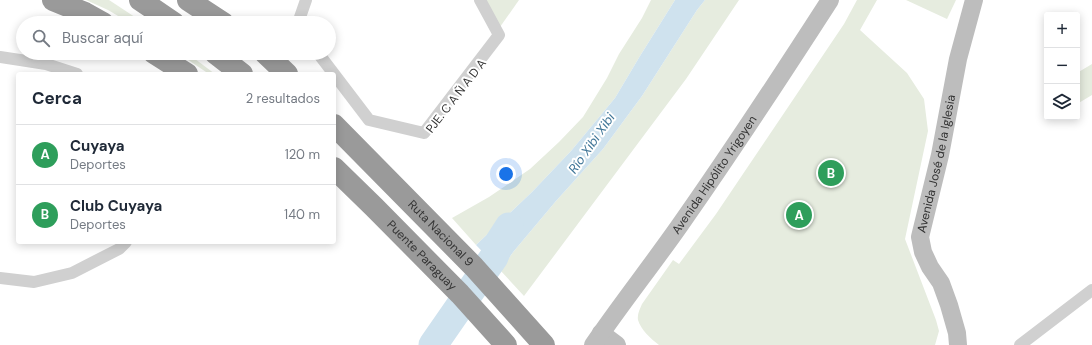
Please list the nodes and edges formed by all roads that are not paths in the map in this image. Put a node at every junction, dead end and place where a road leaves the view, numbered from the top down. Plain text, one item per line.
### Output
1 (53, 0) edge
2 (140, 0) edge
3 (188, 0) edge
4 (209, 0) edge
5 (305, 0) edge
6 (481, 0) edge
7 (830, 0) edge
8 (974, 0) edge
9 (91, 16) edge
10 (164, 16) edge
11 (212, 16) edge
12 (226, 16) edge
13 (299, 16) edge
14 (0, 57) edge
15 (16, 59) edge
16 (20, 60) edge
17 (165, 60) edge
18 (224, 60) edge
19 (272, 60) edge
20 (322, 60) edge
21 (322, 60) edge
22 (71, 72) edge
23 (184, 72) edge
24 (239, 72) edge
25 (285, 72) edge
26 (330, 72) edge
27 (332, 72) edge
28 (336, 77) edge
29 (336, 80) edge
30 (336, 127) edge
31 (336, 170) edge
32 (124, 244) edge
33 (0, 278) edge
34 (1092, 290) edge
35 (597, 339) edge
36 (506, 345) edge
37 (544, 345) edge
38 (617, 345) edge
39 (958, 345) edge
40 (1020, 345) edge

1 - 9 highway
2 - 10 highway
3 - 11 highway
4 - 12 highway
5 - 13 street
6 - 28 street, PJE. C A Ñ A D A
6 - 29 street, PJE. C A Ñ A D A
7 - 35 main road, Avenida Hipólito Yrigoyen
8 - 39 main road, Avenida José de la Iglesia
14 - 15 street
16 - 22 street
17 - 23 highway
18 - 24 highway
19 - 25 highway
20 - 27 street, PJE. C A Ñ A D A
21 - 26 street, PJE. C A Ñ A D A
30 - 37 highway, Ruta Nacional 9
31 - 36 highway, Puente Paraguay
32 - 33 street
34 - 40 street
35 - 38 main road

